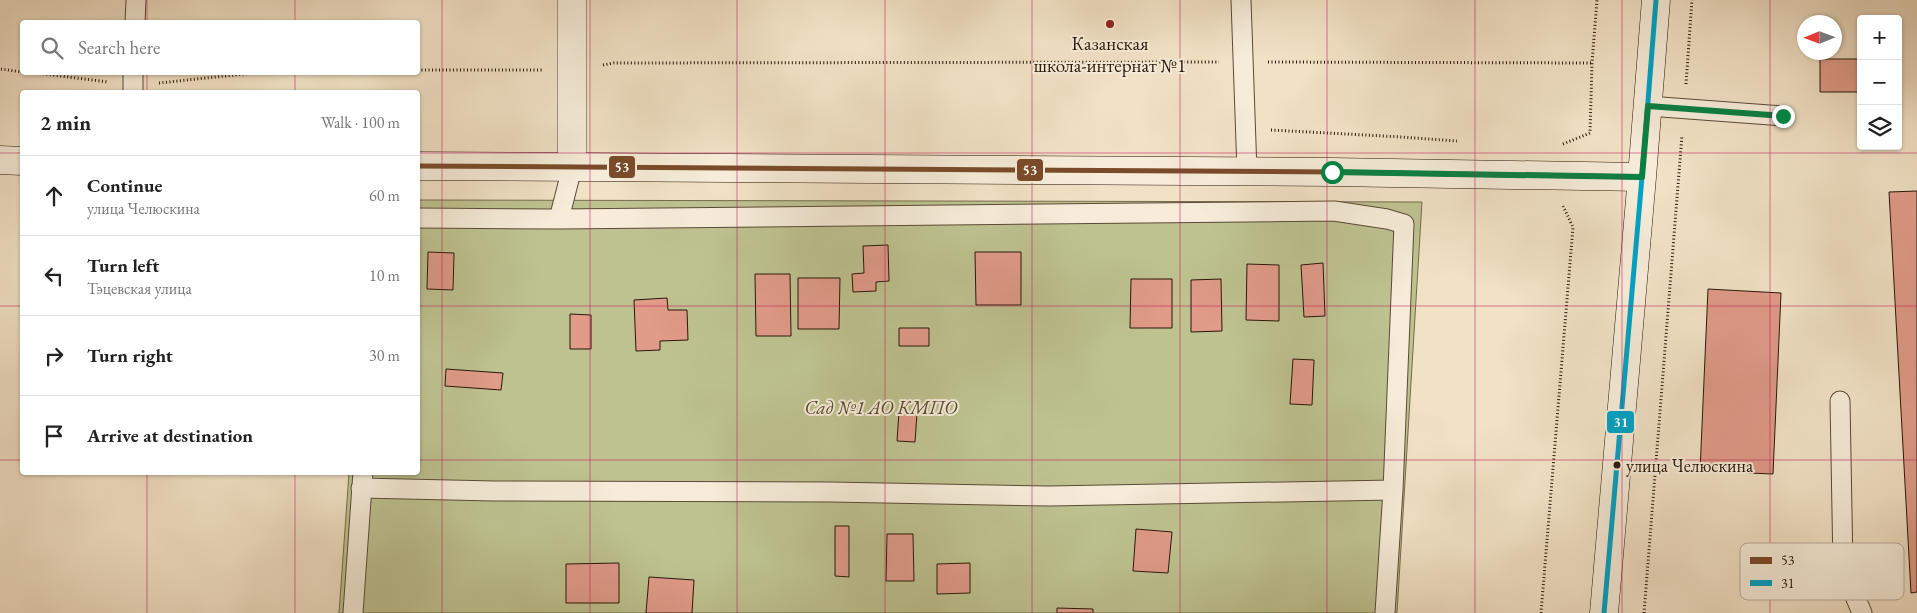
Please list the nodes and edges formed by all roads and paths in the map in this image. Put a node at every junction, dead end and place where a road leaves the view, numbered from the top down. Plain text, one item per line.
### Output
1 (136, 0) edge
2 (572, 0) edge
3 (1241, 0) edge
4 (1597, 0) edge
5 (1656, 0) edge
6 (1692, 0) edge
7 (135, 20) edge
8 (1243, 62) junction
9 (1592, 63) junction
10 (1, 69) edge
11 (420, 70) edge
12 (571, 70) junction
13 (20, 72) edge
14 (133, 75) edge
15 (133, 90) edge
16 (1648, 106) junction
17 (1684, 107) junction
18 (1783, 116) dead end
19 (1244, 128) junction
20 (1461, 142) dead end
21 (0, 160) edge
22 (20, 161) edge
23 (420, 166) edge
24 (572, 168) junction
25 (1247, 172) junction
26 (1550, 176) junction
27 (1642, 177) junction
28 (420, 218) edge
29 (559, 219) junction
30 (1840, 401) dead end
31 (362, 480) edge
32 (1393, 490) junction
33 (1843, 543) edge
34 (1857, 600) edge
35 (354, 613) edge
36 (1385, 613) edge
37 (1541, 613) edge
38 (1604, 613) edge
39 (1644, 613) edge
40 (1862, 613) edge

1 - 7 lane
2 - 12 main road
3 - 8 lane
4 - 9 path
5 - 16 main road
6 - 17 path
8 - 9 path
8 - 12 path
8 - 19 lane
9 - 26 path
10 - 13 path
11 - 12 path
12 - 24 main road
14 - 15 lane
16 - 17 lane
16 - 27 main road
17 - 18 lane
17 - 39 path
19 - 20 path
19 - 25 lane
21 - 22 main road
23 - 24 main road
24 - 25 main road
24 - 29 lane
25 - 26 main road
26 - 27 main road
26 - 37 path
27 - 38 main road
28 - 29 lane
29 - 32 lane
30 - 33 lane
31 - 32 lane
31 - 35 lane
32 - 36 lane
34 - 40 lane

